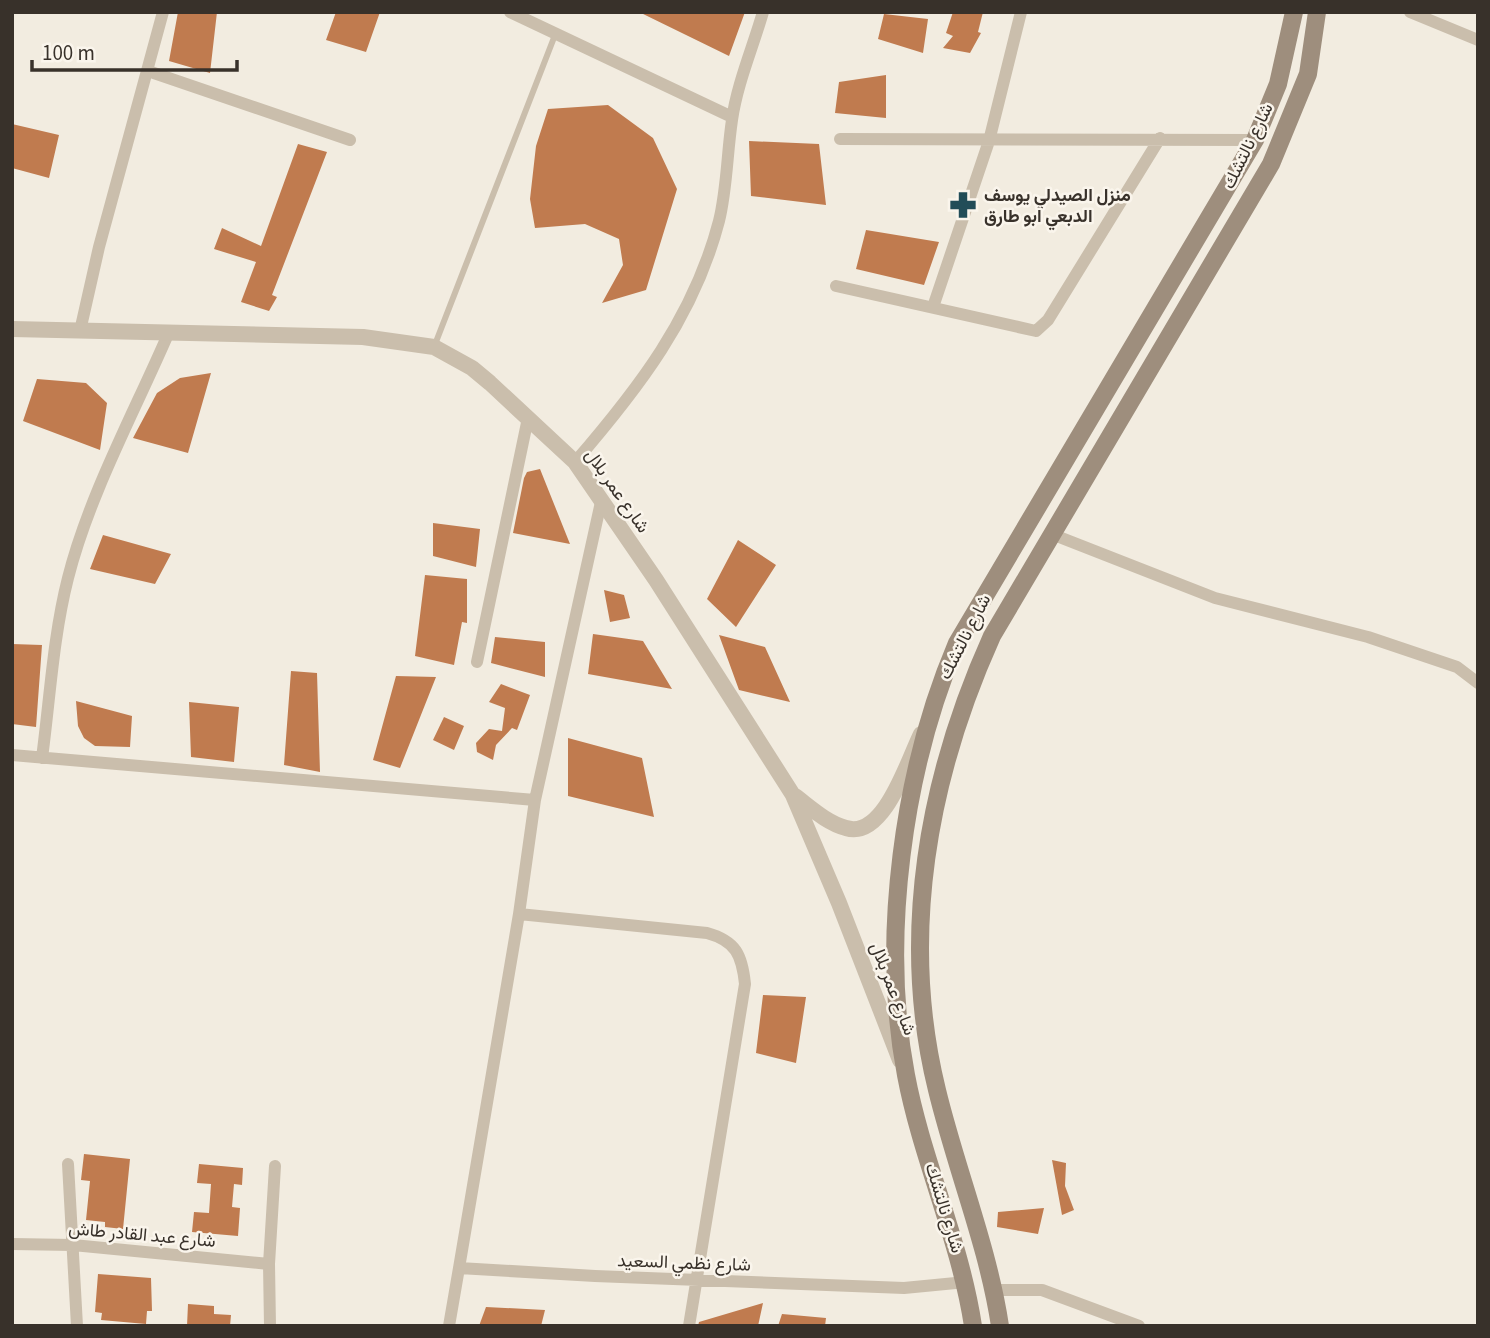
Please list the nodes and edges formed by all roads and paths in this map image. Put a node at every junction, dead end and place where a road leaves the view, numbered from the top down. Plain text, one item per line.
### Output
1 (163, 12) edge
2 (510, 12) edge
3 (763, 12) edge
4 (1021, 12) edge
5 (1294, 12) edge
6 (1317, 12) edge
7 (1410, 12) edge
8 (555, 35) junction
9 (1478, 40) edge
10 (148, 71) junction
11 (732, 117) junction
12 (1160, 138) junction
13 (840, 139) dead end
14 (350, 140) dead end
15 (1255, 140) junction
16 (989, 141) junction
17 (836, 286) dead end
18 (933, 307) junction
19 (12, 329) edge
20 (80, 331) junction
21 (169, 332) junction
22 (434, 347) junction
23 (528, 418) junction
24 (575, 462) junction
25 (601, 502) junction
26 (1054, 535) junction
27 (477, 662) dead end
28 (1478, 683) edge
29 (931, 712) junction
30 (12, 755) edge
31 (42, 758) junction
32 (793, 795) junction
33 (535, 800) junction
34 (519, 914) junction
35 (906, 1076) junction
36 (68, 1164) dead end
37 (275, 1166) dead end
38 (12, 1244) edge
39 (73, 1245) junction
40 (269, 1264) junction
41 (459, 1268) junction
42 (697, 1281) junction
43 (966, 1282) junction
44 (994, 1290) junction
45 (77, 1326) edge
46 (270, 1326) edge
47 (449, 1326) edge
48 (689, 1326) edge
49 (973, 1326) edge
50 (1000, 1326) edge
51 (1139, 1326) edge

1 - 10 street
2 - 8 street
3 - 11 street
4 - 16 street
5 - 15 main road, شارع نالتشك
6 - 26 main road, شارع نالتشك
7 - 9 street
8 - 11 street
8 - 22 lane
10 - 14 street
10 - 20 street
11 - 24 street
12 - 15 street
12 - 16 street
12 - 18 street
13 - 16 street
15 - 29 main road, شارع نالتشك
16 - 18 street
17 - 18 street
19 - 20 street, شارع عمر بلال
20 - 21 street, شارع عمر بلال
21 - 22 street, شارع عمر بلال
21 - 31 street
22 - 23 street, شارع عمر بلال
23 - 24 street, شارع عمر بلال
23 - 27 street
24 - 25 street, شارع عمر بلال
25 - 32 street, شارع عمر بلال
25 - 33 street
26 - 28 street
26 - 44 main road, شارع نالتشك
29 - 32 street
29 - 35 main road, شارع نالتشك
30 - 31 street
31 - 33 street
32 - 35 street, شارع عمر بلال
33 - 34 street
34 - 41 street
34 - 42 street
35 - 43 main road, شارع نالتشك
36 - 39 street
37 - 40 street
38 - 39 street, شارع عبد القادر طاش
39 - 40 street, شارع عبد القادر طاش
39 - 45 street
40 - 46 street
41 - 42 street, شارع نظمي السعيد
41 - 47 street
42 - 43 street, شارع نظمي السعيد
42 - 48 street
43 - 49 main road, شارع نالتشك
44 - 50 main road, شارع نالتشك
44 - 51 street

